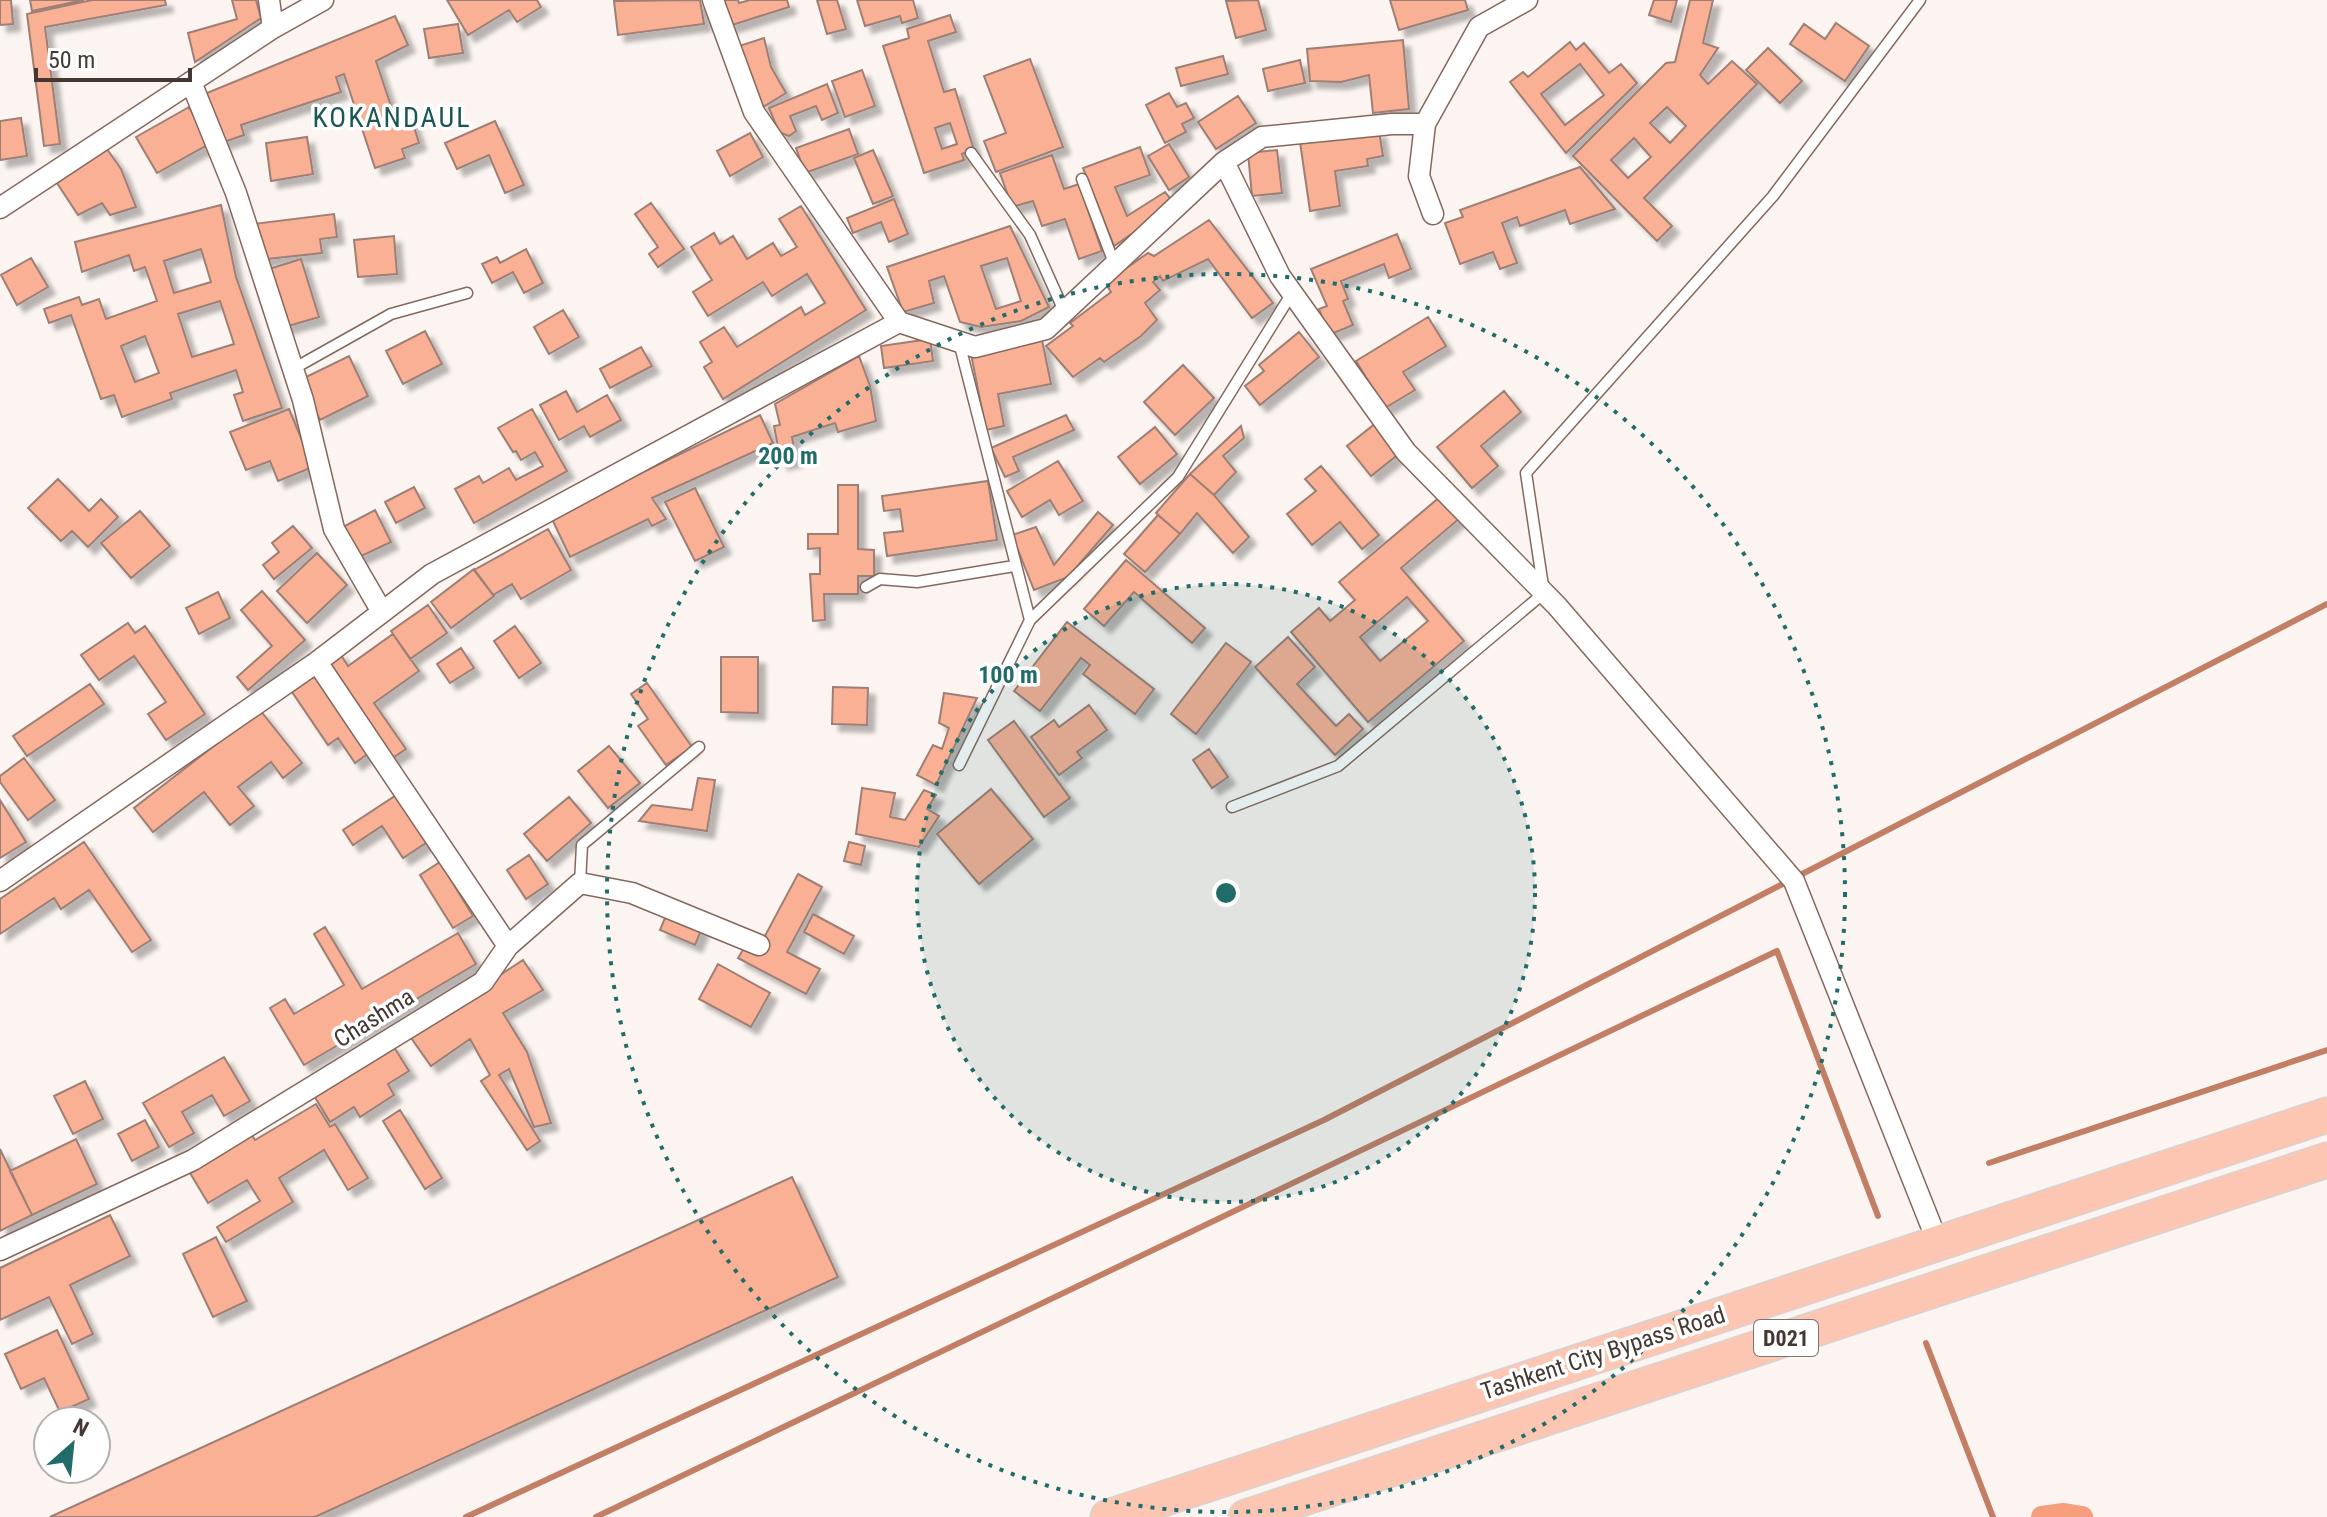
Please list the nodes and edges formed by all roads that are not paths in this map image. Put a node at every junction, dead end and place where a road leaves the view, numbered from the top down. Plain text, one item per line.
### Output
1 (269, 0) edge
2 (323, 0) edge
3 (713, 0) edge
4 (1527, 0) edge
5 (1920, 0) edge
6 (273, 28) junction
7 (191, 82) junction
8 (1425, 124) junction
9 (971, 153) dead end
10 (1224, 162) junction
11 (1082, 179) dead end
12 (0, 208) edge
13 (1433, 214) dead end
14 (1114, 263) junction
15 (467, 293) dead end
16 (1292, 293) junction
17 (1064, 311) junction
18 (899, 322) junction
19 (959, 342) junction
20 (293, 369) junction
21 (1014, 566) junction
22 (866, 587) dead end
23 (1544, 593) junction
24 (382, 612) junction
25 (1030, 620) junction
26 (317, 662) junction
27 (699, 747) dead end
28 (959, 765) dead end
29 (1232, 807) dead end
30 (0, 881) edge
31 (580, 883) junction
32 (759, 945) dead end
33 (508, 946) junction
34 (2327, 1115) edge
35 (2327, 1160) edge
36 (1938, 1243) junction
37 (0, 1250) edge
38 (1108, 1517) edge
39 (1246, 1517) edge

1 - 6 street
2 - 6 street
3 - 18 street
4 - 8 street
5 - 23 lane
6 - 7 street
7 - 12 street
7 - 20 street
8 - 10 street
8 - 13 street
9 - 17 lane
10 - 14 street
10 - 16 street
11 - 14 lane
14 - 17 street
15 - 20 lane
16 - 23 street
16 - 25 lane
17 - 19 street
18 - 19 street
18 - 24 street
19 - 21 lane
20 - 24 street
21 - 22 lane
21 - 25 lane
23 - 29 lane
23 - 36 street
24 - 26 street
25 - 28 lane
26 - 30 street
26 - 33 street
27 - 31 lane
31 - 32 street
31 - 33 street, Chashma
33 - 37 street, Chashma
34 - 36 highway, Tashkent City Bypass Road / D021
35 - 39 highway, Tashkent City Bypass Road / D021
36 - 38 highway, Tashkent City Bypass Road / D021

